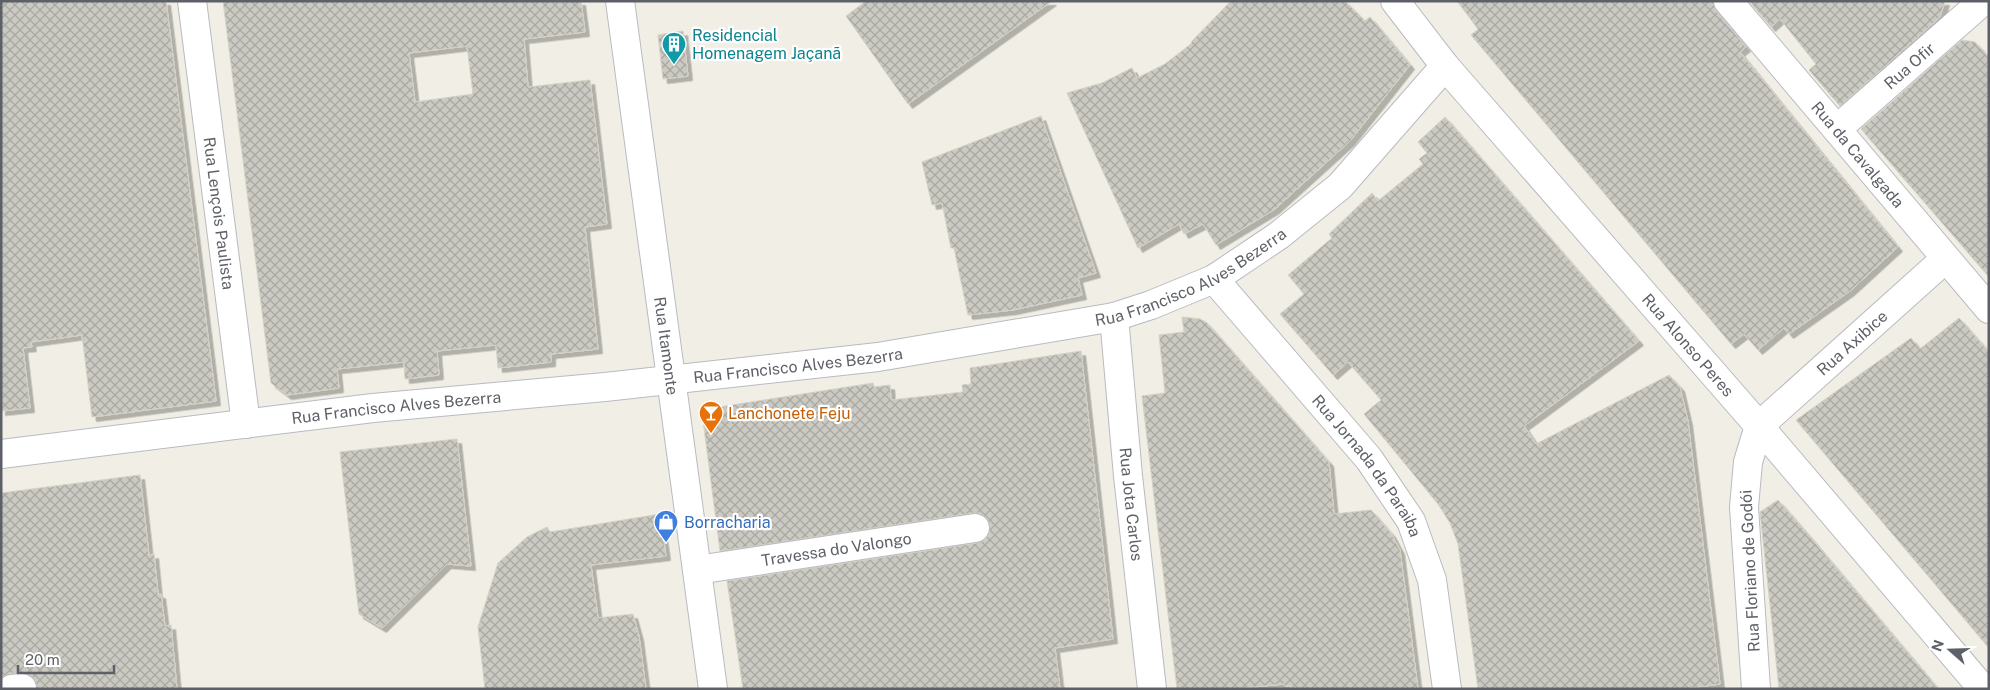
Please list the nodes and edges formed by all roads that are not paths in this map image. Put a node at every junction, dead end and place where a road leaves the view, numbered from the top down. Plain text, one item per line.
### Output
1 (192, 1) edge
2 (620, 1) edge
3 (1395, 1) edge
4 (1728, 1) edge
5 (1983, 1) edge
6 (1445, 66) junction
7 (1837, 129) junction
8 (1945, 260) junction
9 (1214, 279) junction
10 (1989, 309) edge
11 (1114, 317) junction
12 (672, 380) junction
13 (246, 424) junction
14 (1759, 426) junction
15 (1, 454) edge
16 (975, 528) dead end
17 (697, 570) junction
18 (713, 689) edge
19 (1152, 689) edge
20 (1447, 689) edge
21 (1756, 689) edge
22 (1983, 689) edge

1 - 13 street, Rua Lençois Paulista
2 - 12 street, Rua Itamonte
3 - 6 street, Rua Alonso Peres
4 - 7 street, Rua da Cavalgada
5 - 7 street, Rua Ofir
6 - 9 street, Rua Francisco Alves Bezerra
6 - 14 street, Rua Alonso Peres
7 - 8 street, Rua da Cavalgada
8 - 10 street, Rua da Cavalgada
8 - 14 street, Rua Axibice
9 - 11 street, Rua Francisco Alves Bezerra
9 - 20 street, Rua Jornada da Paraiba
11 - 12 street, Rua Francisco Alves Bezerra
11 - 19 street, Rua Jota Carlos
12 - 13 street, Rua Francisco Alves Bezerra
12 - 17 street, Rua Itamonte
13 - 15 street, Rua Francisco Alves Bezerra
14 - 21 street, Rua Floriano de Godói
14 - 22 street, Rua Alonso Peres
16 - 17 street, Travessa do Valongo
17 - 18 street, Rua Itamonte

